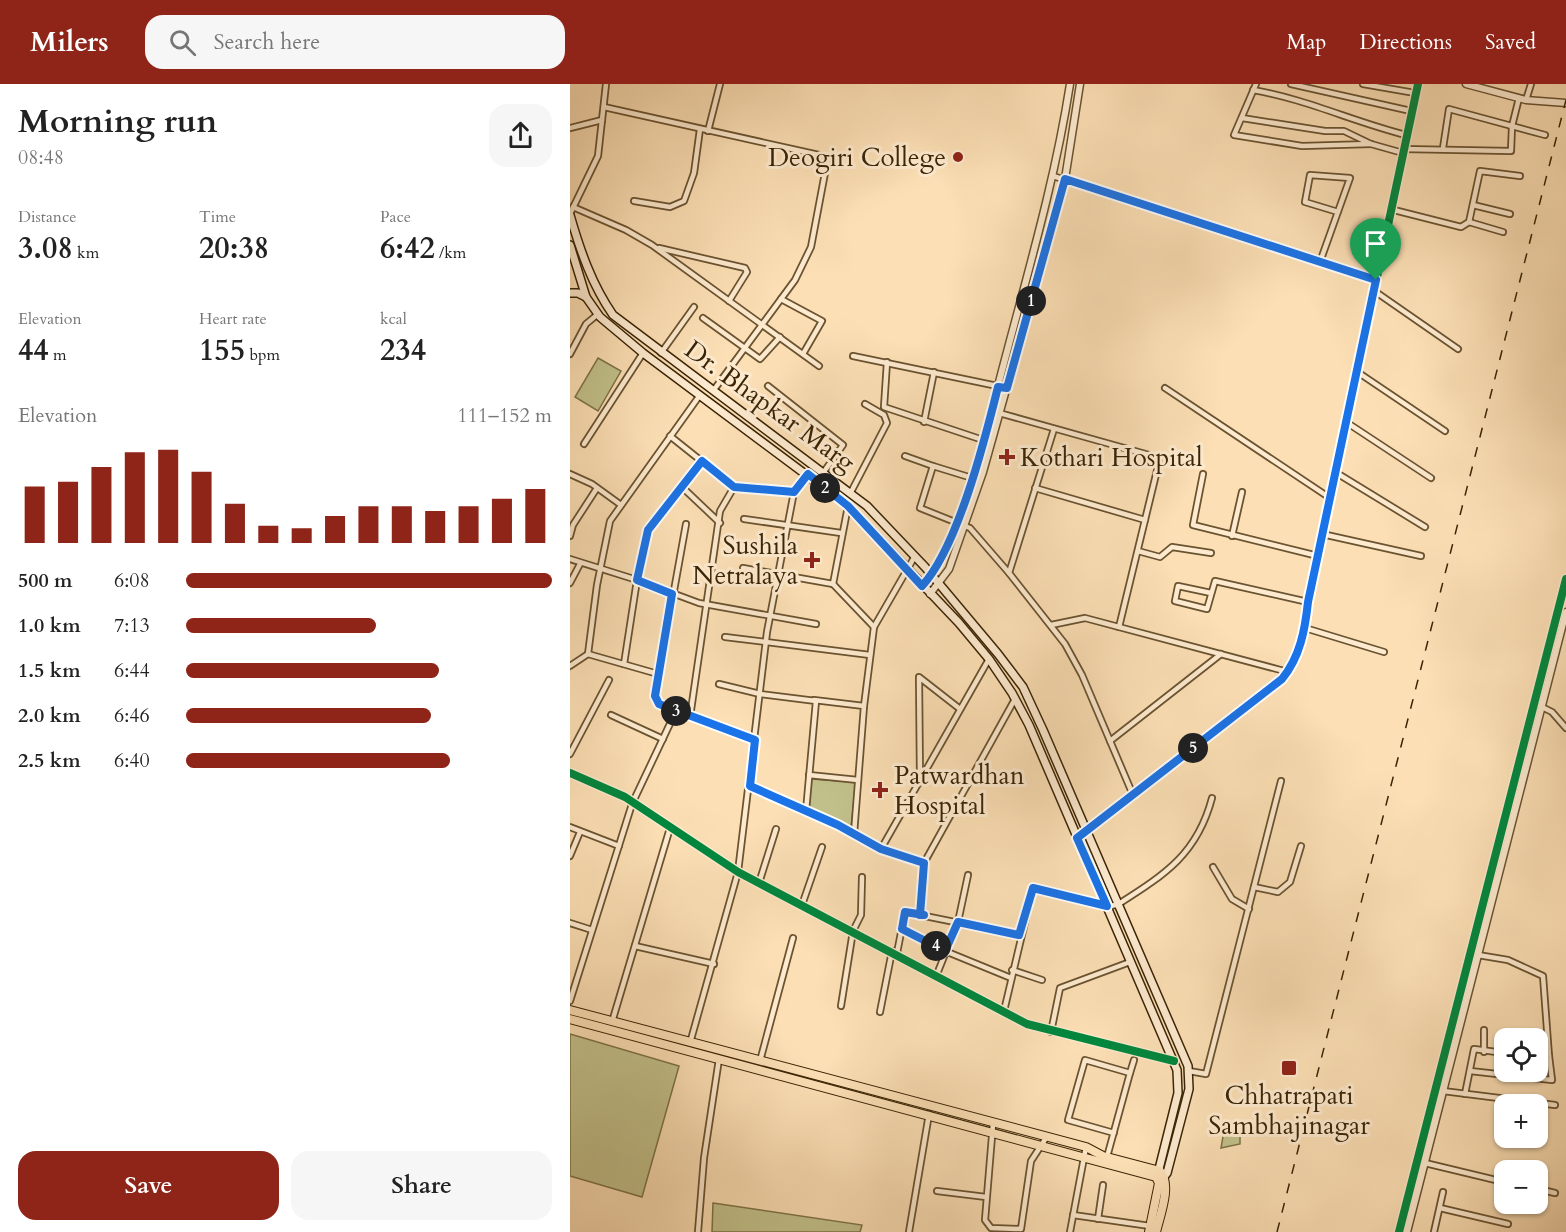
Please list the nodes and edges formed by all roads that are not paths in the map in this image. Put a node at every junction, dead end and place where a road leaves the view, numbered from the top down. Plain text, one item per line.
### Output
1 (606, 84) edge
2 (720, 84) edge
3 (1070, 84) edge
4 (1080, 84) edge
5 (1256, 84) edge
6 (1291, 84) edge
7 (1363, 84) edge
8 (1418, 84) edge
9 (1466, 84) edge
10 (1497, 84) edge
11 (1531, 84) edge
12 (1253, 90) junction
13 (1495, 92) junction
14 (1415, 93) junction
15 (1519, 98) junction
16 (1527, 100) junction
17 (1566, 103) edge
18 (604, 107) junction
19 (1412, 111) junction
20 (1242, 118) junction
21 (602, 120) junction
22 (1512, 126) junction
23 (570, 129) edge
24 (700, 129) junction
25 (708, 131) junction
26 (1407, 135) junction
27 (1545, 135) dead end
28 (1371, 144) junction
29 (1443, 148) junction
30 (1403, 151) junction
31 (1053, 176) junction
32 (1520, 176) dead end
33 (1065, 179) junction
34 (633, 201) dead end
35 (1473, 205) junction
36 (573, 207) junction
37 (1390, 209) junction
38 (1338, 212) junction
39 (1510, 214) dead end
40 (570, 215) edge
41 (1469, 222) junction
42 (571, 227) edge
43 (1503, 232) dead end
44 (570, 244) edge
45 (655, 248) junction
46 (1320, 262) junction
47 (1376, 280) junction
48 (1373, 290) junction
49 (570, 293) edge
50 (586, 297) junction
51 (781, 299) junction
52 (729, 301) junction
53 (694, 307) dead end
54 (598, 314) junction
55 (702, 318) dead end
56 (762, 324) junction
57 (780, 337) junction
58 (744, 348) junction
59 (1458, 349) dead end
60 (643, 353) junction
61 (661, 353) junction
62 (570, 354) edge
63 (803, 354) junction
64 (853, 356) dead end
65 (887, 362) junction
66 (819, 366) dead end
67 (681, 368) junction
68 (1356, 371) junction
69 (934, 372) junction
70 (675, 376) junction
71 (768, 386) dead end
72 (998, 387) junction
73 (1007, 388) junction
74 (1165, 388) dead end
75 (713, 391) junction
76 (700, 395) junction
77 (866, 404) dead end
78 (992, 411) junction
79 (1000, 413) junction
80 (924, 422) junction
81 (1346, 422) junction
82 (1054, 429) junction
83 (1445, 431) dead end
84 (670, 436) junction
85 (983, 440) junction
86 (584, 444) dead end
87 (905, 456) dead end
88 (702, 461) junction
89 (933, 466) junction
90 (1335, 472) junction
91 (823, 473) junction
92 (570, 474) edge
93 (808, 474) junction
94 (1203, 474) dead end
95 (972, 478) junction
96 (1431, 478) dead end
97 (682, 487) junction
98 (734, 487) junction
99 (597, 488) junction
100 (1035, 488) junction
101 (794, 492) junction
102 (851, 492) junction
103 (1242, 492) dead end
104 (1330, 498) junction
105 (621, 506) junction
106 (848, 506) junction
107 (744, 519) dead end
108 (1145, 520) junction
109 (956, 521) junction
110 (720, 523) junction
111 (686, 524) dead end
112 (788, 525) junction
113 (965, 525) junction
114 (1425, 527) dead end
115 (841, 533) junction
116 (1322, 534) junction
117 (570, 536) edge
118 (1232, 536) junction
119 (1138, 551) junction
120 (1211, 553) dead end
121 (915, 556) junction
122 (1318, 556) junction
123 (1421, 556) dead end
124 (570, 559) edge
125 (580, 564) junction
126 (743, 568) dead end
127 (907, 568) junction
128 (600, 569) junction
129 (779, 572) junction
130 (1009, 573) junction
131 (932, 576) junction
132 (1566, 579) edge
133 (637, 580) junction
134 (570, 583) edge
135 (833, 584) junction
136 (940, 585) junction
137 (922, 586) junction
138 (1210, 593) junction
139 (672, 594) junction
140 (930, 594) junction
141 (1308, 602) junction
142 (704, 604) junction
143 (1566, 612) edge
144 (770, 617) junction
145 (1556, 619) junction
146 (1565, 621) edge
147 (816, 624) dead end
148 (1051, 625) junction
149 (874, 627) junction
150 (1119, 627) junction
151 (1305, 628) junction
152 (725, 637) dead end
153 (766, 644) junction
154 (1384, 652) dead end
155 (588, 654) junction
156 (1221, 654) junction
157 (870, 655) junction
158 (989, 659) junction
159 (624, 664) junction
160 (570, 666) edge
161 (1288, 672) junction
162 (658, 675) junction
163 (609, 680) dead end
164 (719, 684) dead end
165 (760, 694) junction
166 (1015, 699) junction
167 (809, 700) junction
168 (864, 706) junction
169 (1542, 707) junction
170 (960, 709) junction
171 (676, 711) junction
172 (611, 715) dead end
173 (690, 717) junction
174 (1566, 728) edge
175 (663, 739) junction
176 (755, 740) junction
177 (1110, 741) junction
178 (570, 754) edge
179 (570, 772) edge
180 (809, 775) junction
181 (858, 780) junction
182 (920, 780) junction
183 (1281, 781) dead end
184 (750, 786) junction
185 (1133, 795) junction
186 (1212, 798) dead end
187 (632, 804) junction
188 (806, 811) junction
189 (570, 827) edge
190 (670, 828) junction
191 (776, 829) dead end
192 (1087, 831) junction
193 (580, 832) junction
194 (854, 834) junction
195 (1077, 838) junction
196 (619, 846) junction
197 (1301, 846) dead end
198 (822, 847) dead end
199 (881, 849) junction
200 (570, 856) edge
201 (924, 863) junction
202 (1213, 867) dead end
203 (738, 872) junction
204 (968, 875) dead end
205 (862, 877) dead end
206 (759, 883) junction
207 (1254, 887) junction
208 (802, 905) junction
209 (1117, 905) junction
210 (1107, 906) junction
211 (1249, 909) junction
212 (924, 915) junction
213 (958, 922) junction
214 (570, 923) edge
215 (902, 929) junction
216 (592, 930) junction
217 (853, 931) junction
218 (1019, 935) junction
219 (793, 938) dead end
220 (635, 946) junction
221 (945, 951) junction
222 (894, 952) junction
223 (1478, 955) junction
224 (1130, 962) junction
225 (714, 964) junction
226 (1012, 970) junction
227 (937, 974) junction
228 (1011, 978) junction
229 (1042, 980) dead end
230 (570, 1001) edge
231 (841, 1006) dead end
232 (570, 1010) edge
233 (1004, 1011) junction
234 (880, 1012) dead end
235 (570, 1019) edge
236 (612, 1022) junction
237 (1484, 1030) dead end
238 (1051, 1032) junction
239 (689, 1047) junction
240 (1484, 1052) junction
241 (1494, 1052) edge
242 (1550, 1056) joint
243 (719, 1059) junction
244 (1134, 1060) dead end
245 (760, 1061) junction
246 (1174, 1061) junction
247 (775, 1069) junction
248 (1189, 1071) junction
249 (1470, 1071) junction
250 (1130, 1073) junction
251 (1443, 1091) junction
252 (866, 1093) junction
253 (1465, 1094) junction
254 (1555, 1105) dead end
255 (929, 1114) junction
256 (992, 1128) junction
257 (1114, 1133) junction
258 (1046, 1138) junction
259 (1040, 1145) junction
260 (1086, 1147) junction
261 (1084, 1156) junction
262 (1107, 1157) junction
263 (1425, 1163) junction
264 (1160, 1177) junction
265 (1494, 1180) edge
266 (1102, 1185) dead end
267 (937, 1191) dead end
268 (1548, 1191) edge
269 (1443, 1192) dead end
270 (1555, 1193) dead end
271 (986, 1197) junction
272 (1440, 1208) junction
273 (1073, 1215) junction
274 (1098, 1219) junction
275 (1508, 1224) dead end
276 (1001, 1230) edge
277 (1152, 1230) edge
278 (699, 1232) edge
279 (909, 1232) edge
280 (1070, 1232) edge
281 (1406, 1232) edge
282 (1434, 1232) edge

1 - 18 street
2 - 25 street
3 - 31 street
4 - 33 street
5 - 12 street
6 - 19 street
7 - 14 street
8 - 14 street
9 - 13 street
10 - 13 street
11 - 16 street
12 - 20 street
12 - 26 street
13 - 15 street
14 - 19 street
15 - 16 street
15 - 22 street
16 - 17 street
18 - 21 street
18 - 24 street
19 - 26 street
20 - 28 street
20 - 28 street
21 - 23 street
21 - 36 street
22 - 27 street
22 - 29 street
22 - 29 street
24 - 25 street
24 - 34 street
25 - 51 street
26 - 30 street
28 - 30 street
29 - 30 street
30 - 37 street
31 - 33 street
31 - 72 street
32 - 35 street
33 - 46 street
33 - 73 street
35 - 39 street
35 - 41 street
36 - 40 street
36 - 45 street
37 - 41 street
37 - 47 street
38 - 38 street
38 - 46 street
40 - 42 main road, Dr. Bhapkar Marg
41 - 43 street
42 - 61 main road, Dr. Bhapkar Marg
44 - 50 main road, Dr. Bhapkar Marg
45 - 52 street
45 - 52 street
46 - 47 street
47 - 48 street
48 - 59 street
48 - 68 street
49 - 50 main road
50 - 54 main road, Dr. Bhapkar Marg
51 - 56 street
51 - 63 street
52 - 56 street
53 - 61 street
54 - 60 main road, Dr. Bhapkar Marg
54 - 62 street
55 - 58 street
56 - 57 street
56 - 58 street
57 - 58 street
57 - 63 street
58 - 75 street
60 - 70 main road, Dr. Bhapkar Marg
60 - 86 street
61 - 67 main road, Dr. Bhapkar Marg
63 - 66 street
64 - 65 street
65 - 69 street
65 - 80 street
67 - 70 main road
67 - 75 main road, Dr. Bhapkar Marg
68 - 81 street
68 - 83 street
69 - 72 street
69 - 80 street
70 - 76 main road, Dr. Bhapkar Marg
71 - 91 street
72 - 73 street
72 - 78 street
73 - 79 street
74 - 104 street
75 - 91 main road, Dr. Bhapkar Marg
76 - 84 street
76 - 93 main road, Dr. Bhapkar Marg
77 - 102 street
78 - 79 street
78 - 85 street
79 - 82 street
79 - 113 street
80 - 85 street
81 - 90 street
81 - 96 street
82 - 100 street
82 - 108 street
84 - 88 street
84 - 105 street
85 - 95 street
87 - 89 street
88 - 97 street
88 - 98 street
89 - 95 street
89 - 109 street
90 - 104 street
90 - 114 street
91 - 102 main road, Dr. Bhapkar Marg
92 - 99 street
93 - 101 street
93 - 106 main road, Dr. Bhapkar Marg
94 - 118 street
95 - 109 street
97 - 110 street
97 - 133 street
98 - 101 street
98 - 110 street
99 - 105 street
99 - 117 street
100 - 108 street
100 - 130 street
101 - 112 street
102 - 121 main road, Dr. Bhapkar Marg
103 - 118 street
104 - 116 street
105 - 128 street
106 - 115 street
106 - 127 main road, Dr. Bhapkar Marg
107 - 112 street
108 - 119 street
109 - 113 street
109 - 131 street
110 - 142 street
111 - 139 street
112 - 115 street
112 - 129 street
113 - 130 street
113 - 136 street
115 - 135 street
116 - 122 street
116 - 123 street
118 - 122 street
119 - 120 street
119 - 150 street
121 - 127 street
121 - 131 main road, Dr. Bhapkar Marg
122 - 141 street
124 - 125 street
125 - 128 street
125 - 134 street
126 - 129 street
127 - 137 main road, Dr. Bhapkar Marg
127 - 149 street
128 - 133 street
128 - 155 street
129 - 135 street
129 - 144 street
130 - 148 street
131 - 136 main road, Dr. Bhapkar Marg
131 - 137 street
132 - 145 street
133 - 139 street
133 - 159 street
135 - 149 street
136 - 140 street
136 - 192 main road, Dr. Bhapkar Marg
137 - 140 main road, Dr. Bhapkar Marg
138 - 138 street
138 - 141 street
139 - 142 street
139 - 162 street
140 - 158 main road, Dr. Bhapkar Marg
141 - 151 street
142 - 144 street
142 - 173 street
143 - 146 street
144 - 147 street
144 - 153 street
145 - 146 street
145 - 281 street
146 - 169 street
148 - 150 street
148 - 177 street
149 - 157 street
150 - 156 street
151 - 154 street
151 - 161 street
152 - 153 street
153 - 157 street
153 - 165 street
155 - 159 street
155 - 160 street
156 - 161 street
156 - 177 street
157 - 168 street
158 - 166 main road, Dr. Bhapkar Marg
158 - 170 street
159 - 162 street
161 - 185 street
162 - 171 street
163 - 178 street
164 - 165 street
165 - 167 street
165 - 176 street
166 - 195 main road, Dr. Bhapkar Marg
166 - 201 street
167 - 168 street
167 - 180 street
168 - 181 street
169 - 174 street
169 - 223 street
170 - 182 street
170 - 182 street
171 - 173 street
171 - 175 street
172 - 175 street
173 - 176 street
175 - 187 street
176 - 184 street
177 - 185 street
179 - 187 street
180 - 181 street
180 - 188 street
181 - 194 street
182 - 199 street
183 - 207 street
184 - 188 street
184 - 203 street
185 - 192 street
186 - 209 street
187 - 190 street
187 - 196 street
188 - 194 street
189 - 193 street
190 - 203 street
190 - 220 street
191 - 206 street
192 - 195 street
192 - 209 main road, Dr. Bhapkar Marg
193 - 196 street
193 - 200 street
194 - 199 street
195 - 210 main road, Dr. Bhapkar Marg
196 - 216 street
197 - 207 street
198 - 208 street
199 - 201 street
201 - 212 street
202 - 211 street
203 - 206 street
203 - 225 street
204 - 213 street
205 - 217 street
206 - 208 street
207 - 211 street
208 - 217 street
209 - 210 street
209 - 248 main road, Dr. Bhapkar Marg
210 - 218 street
210 - 224 main road, Dr. Bhapkar Marg
211 - 248 street
212 - 213 street
212 - 215 street
213 - 218 street
213 - 221 street
214 - 216 street
215 - 221 street
215 - 222 street
216 - 230 street
217 - 222 street
217 - 231 street
218 - 226 street
219 - 245 street
220 - 225 street
220 - 236 street
221 - 227 street
221 - 228 street
222 - 227 street
222 - 234 street
223 - 242 street
223 - 251 street
224 - 238 street
224 - 246 main road, Dr. Bhapkar Marg
225 - 239 street
226 - 228 street
226 - 229 street
227 - 233 street
228 - 233 street
232 - 236 main road
233 - 238 street
235 - 239 main road
236 - 239 main road
237 - 240 street
238 - 246 street
239 - 243 main road
239 - 245 main road
240 - 241 street
240 - 249 street
242 - 249 street
243 - 247 main road
243 - 278 street
244 - 250 street
245 - 247 main road
246 - 264 main road, Dr. Bhapkar Marg
247 - 252 main road
248 - 264 main road
249 - 253 street
250 - 257 street
250 - 257 street
251 - 253 street
251 - 263 street
252 - 255 main road
252 - 256 main road
253 - 254 street
255 - 256 main road
255 - 279 street
256 - 258 main road
256 - 259 main road
256 - 271 street
257 - 262 street
258 - 259 street
258 - 260 main road
259 - 261 main road
259 - 276 street
260 - 261 street
260 - 262 main road
261 - 264 main road
261 - 273 street
262 - 264 main road
263 - 265 street
263 - 281 street
264 - 277 main road
266 - 274 street
267 - 271 street
268 - 270 street
269 - 272 street
271 - 276 street
272 - 275 street
272 - 282 street
273 - 274 street
273 - 280 street
274 - 277 street

